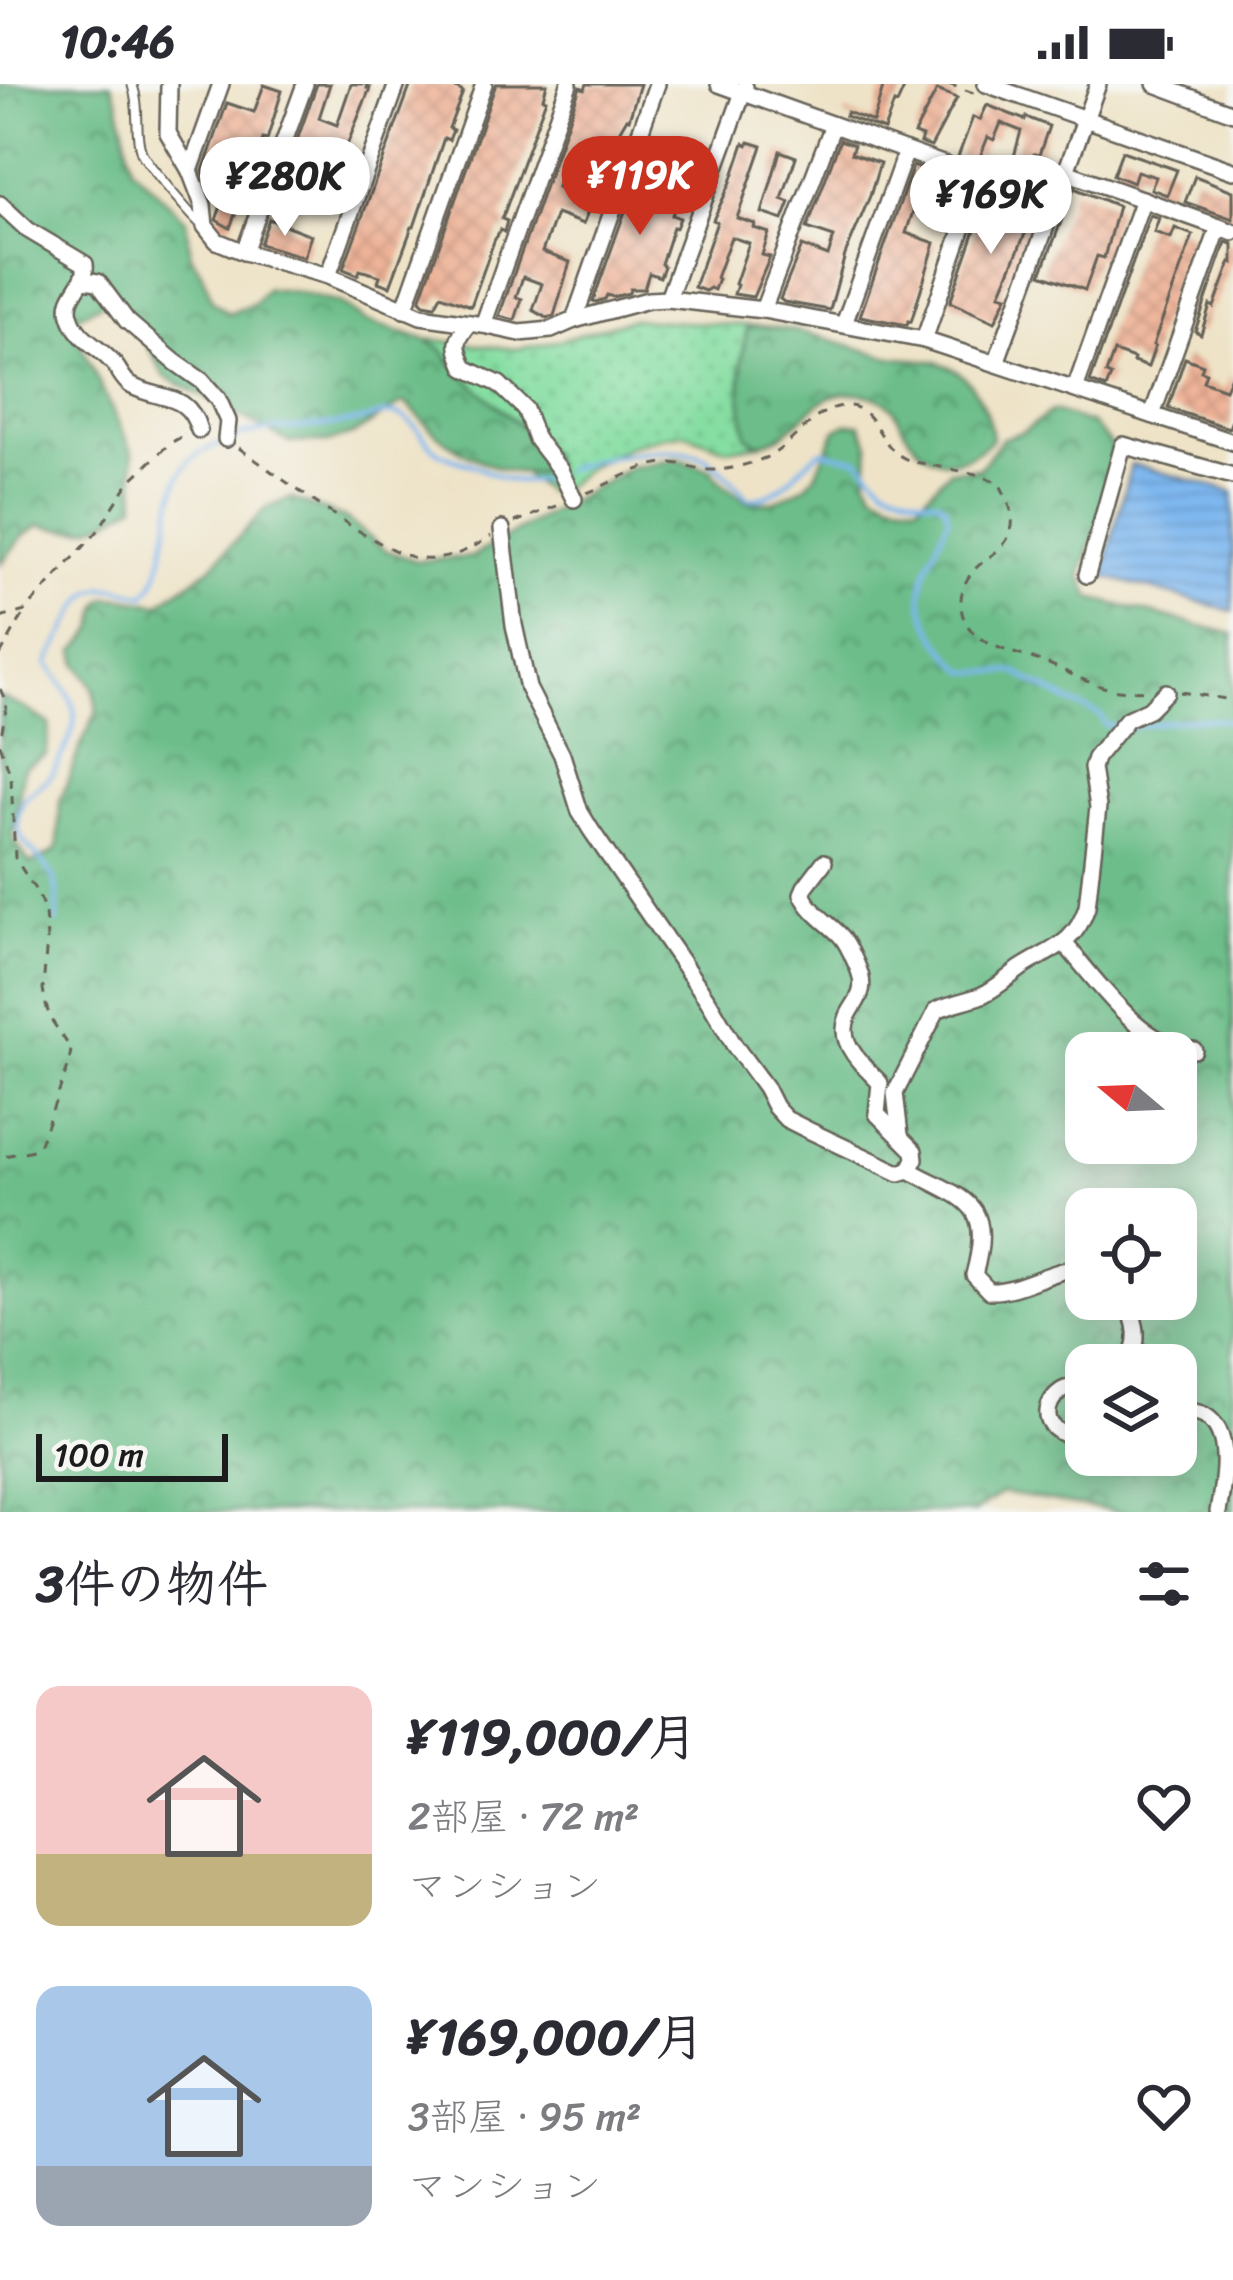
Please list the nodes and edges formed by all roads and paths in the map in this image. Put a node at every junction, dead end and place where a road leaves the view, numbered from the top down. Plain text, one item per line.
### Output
1 (132, 84) edge
2 (169, 84) edge
3 (221, 84) edge
4 (305, 84) edge
5 (397, 84) edge
6 (484, 84) edge
7 (569, 84) edge
8 (657, 84) edge
9 (718, 84) edge
10 (986, 84) edge
11 (1098, 84) edge
12 (1155, 84) edge
13 (745, 88) edge
14 (1181, 88) edge
15 (1233, 113) edge
16 (1085, 120) junction
17 (833, 125) junction
18 (906, 151) junction
19 (190, 171) junction
20 (1233, 171) edge
21 (1066, 172) junction
22 (980, 178) junction
23 (1142, 200) junction
24 (0, 204) edge
25 (1054, 204) junction
26 (205, 226) junction
27 (1226, 229) edge
28 (244, 252) junction
29 (328, 276) junction
30 (84, 280) junction
31 (668, 299) junction
32 (404, 310) junction
33 (763, 310) junction
34 (574, 320) junction
35 (844, 323) junction
36 (477, 324) junction
37 (924, 340) junction
38 (996, 363) junction
39 (1075, 389) junction
40 (1152, 415) junction
41 (199, 430) joint
42 (226, 440) joint
43 (1233, 442) edge
44 (1233, 476) edge
45 (574, 499) junction
46 (502, 529) junction
47 (1087, 575) dead end
48 (25, 611) junction
49 (0, 619) edge
50 (0, 655) edge
51 (0, 689) edge
52 (1166, 692) junction
53 (1233, 700) edge
54 (0, 743) edge
55 (824, 862) dead end
56 (1064, 943) junction
57 (1149, 1032) edge
58 (901, 1136) junction
59 (0, 1157) edge
60 (909, 1170) junction
61 (1065, 1270) edge
62 (1065, 1390) edge
63 (1197, 1412) edge
64 (1065, 1434) edge
65 (1218, 1512) edge

1 - 26 lane
2 - 19 street
3 - 19 street
4 - 28 street
5 - 29 street
6 - 32 street
7 - 36 street
8 - 34 street
9 - 13 street
10 - 16 street
11 - 16 street
12 - 14 street
13 - 17 street
13 - 31 street
14 - 15 street
16 - 20 street
16 - 21 street
17 - 18 street
17 - 33 street
18 - 22 street
18 - 35 street
19 - 26 street
21 - 23 street
21 - 25 street
22 - 25 street
22 - 37 street
23 - 27 street
23 - 39 street
24 - 30 street
25 - 38 street
26 - 28 street
27 - 40 street
28 - 29 street
29 - 32 street
30 - 41 street
30 - 42 street
31 - 33 street
31 - 34 street
32 - 36 street
33 - 35 street
34 - 36 street
35 - 37 street
36 - 45 street
37 - 38 street
38 - 39 street
39 - 40 street
40 - 43 street
41 - 48 path
42 - 46 path
44 - 47 street
45 - 46 path
45 - 52 path
46 - 60 street
48 - 49 path
48 - 50 path
51 - 54 path
52 - 53 path
52 - 56 street
54 - 59 path
55 - 58 street
56 - 57 street
56 - 58 street
58 - 60 street
60 - 61 street
62 - 64 street
63 - 65 street

